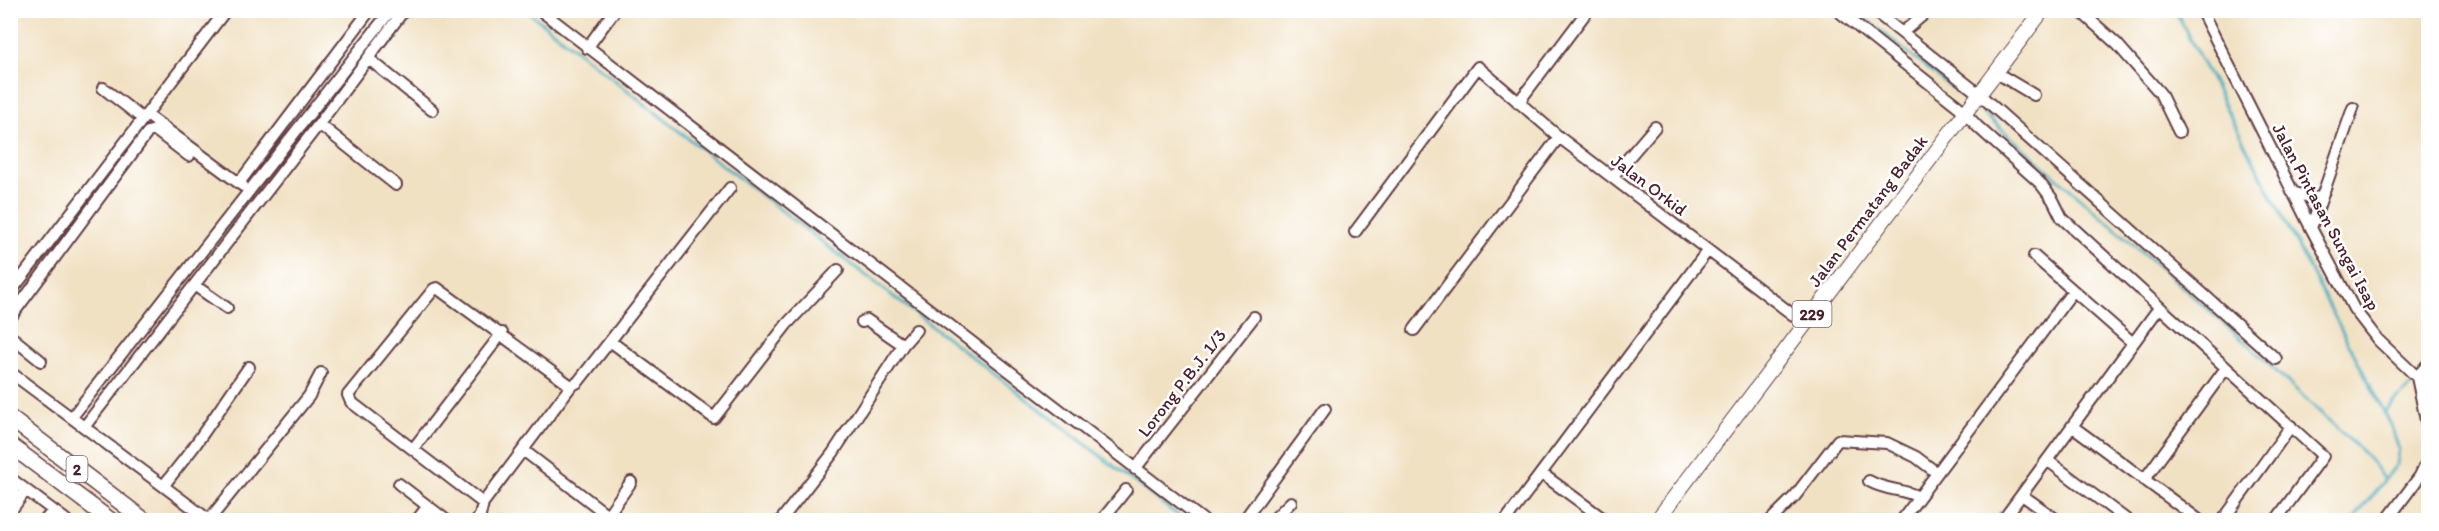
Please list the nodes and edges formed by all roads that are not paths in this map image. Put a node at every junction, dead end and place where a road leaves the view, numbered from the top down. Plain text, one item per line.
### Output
1 (226, 10) edge
2 (370, 10) edge
3 (391, 10) edge
4 (404, 10) edge
5 (540, 10) edge
6 (615, 10) edge
7 (1588, 10) edge
8 (1837, 10) edge
9 (1874, 10) edge
10 (1929, 10) edge
11 (2043, 10) edge
12 (2079, 10) edge
13 (2201, 10) edge
14 (1903, 32) junction
15 (587, 48) junction
16 (369, 59) junction
17 (1995, 72) junction
18 (103, 88) dead end
19 (1979, 94) junction
20 (2034, 95) dead end
21 (1518, 103) junction
22 (2353, 108) dead end
23 (432, 110) dead end
24 (1965, 113) junction
25 (145, 117) junction
26 (320, 124) junction
27 (1655, 127) dead end
28 (2179, 132) dead end
29 (1559, 137) junction
30 (189, 156) dead end
31 (1612, 177) junction
32 (238, 183) junction
33 (396, 185) dead end
34 (730, 188) dead end
35 (249, 191) junction
36 (2292, 192) junction
37 (2322, 197) junction
38 (2311, 228) junction
39 (1355, 232) dead end
40 (1708, 250) junction
41 (2034, 256) dead end
42 (838, 270) dead end
43 (194, 285) junction
44 (2073, 291) junction
45 (10, 292) edge
46 (227, 308) dead end
47 (2159, 308) junction
48 (1254, 317) dead end
49 (10, 318) edge
50 (862, 322) dead end
51 (1805, 324) junction
52 (916, 330) dead end
53 (1414, 330) dead end
54 (502, 333) junction
55 (10, 336) edge
56 (610, 341) junction
57 (2133, 343) junction
58 (903, 345) junction
59 (2276, 359) dead end
60 (41, 361) dead end
61 (2428, 364) edge
62 (249, 367) dead end
63 (2226, 368) junction
64 (10, 372) edge
65 (321, 373) dead end
66 (2417, 377) junction
67 (571, 386) junction
68 (1325, 409) dead end
69 (72, 417) junction
70 (10, 418) edge
71 (85, 426) junction
72 (2072, 426) junction
73 (2291, 426) junction
74 (2428, 430) edge
75 (10, 445) edge
76 (413, 449) junction
77 (523, 450) junction
78 (2428, 459) edge
79 (2047, 460) junction
80 (1135, 469) junction
81 (1541, 473) junction
82 (1937, 473) junction
83 (10, 478) edge
84 (2144, 480) junction
85 (1869, 481) dead end
86 (631, 482) dead end
87 (399, 484) dead end
88 (164, 486) junction
89 (26, 490) junction
90 (1125, 490) dead end
91 (2022, 495) junction
92 (1919, 497) junction
93 (1291, 502) dead end
94 (483, 503) junction
95 (427, 507) junction
96 (53, 511) junction
97 (10, 512) edge
98 (610, 518) edge
99 (45, 520) edge
100 (66, 520) edge
101 (110, 520) edge
102 (144, 520) edge
103 (209, 520) edge
104 (417, 520) edge
105 (446, 520) edge
106 (477, 520) edge
107 (781, 520) edge
108 (1102, 520) edge
109 (1203, 520) edge
110 (1244, 520) edge
111 (1273, 520) edge
112 (1506, 520) edge
113 (1605, 520) edge
114 (1657, 520) edge
115 (1771, 520) edge
116 (1902, 520) edge
117 (2003, 520) edge
118 (2057, 520) edge
119 (2127, 520) edge
120 (2199, 520) edge
121 (2223, 520) edge
122 (2276, 520) edge
123 (2387, 520) edge

1 - 25 street
2 - 32 street
3 - 35 street
4 - 16 street
5 - 15 street
6 - 15 street
7 - 21 street
8 - 24 street
9 - 14 street
10 - 14 street
11 - 17 main road, Jalan Permatang Badak / 229
12 - 28 street
13 - 36 street, Jalan Pintasan Sungai Isap
14 - 19 street
15 - 80 street
16 - 23 street
16 - 26 street
17 - 19 main road, Jalan Permatang Badak / 229
17 - 20 street
18 - 25 street
19 - 24 main road, Jalan Permatang Badak / 229
19 - 59 street
21 - 29 street, Jalan Orkid
21 - 39 street, Jalan Orkid
22 - 37 street
24 - 47 street
24 - 51 main road, Jalan Permatang Badak / 229
25 - 32 street
25 - 45 street
26 - 33 street
26 - 43 street
27 - 31 street
29 - 31 street, Jalan Orkid
29 - 53 street
30 - 49 street
31 - 40 street, Jalan Orkid
32 - 35 street
34 - 56 street
35 - 69 street
36 - 37 street
36 - 38 street, Jalan Pintasan Sungai Isap
37 - 38 street
38 - 66 street, Jalan Pintasan Sungai Isap
40 - 51 street, Jalan Orkid
40 - 81 street
41 - 44 street
42 - 56 street
43 - 46 street
43 - 71 street
44 - 57 street
44 - 82 street
47 - 57 street
47 - 63 street
48 - 80 street, Lorong P.B.J. 1/3
50 - 58 street
51 - 114 main road, Jalan Permatang Badak / 229
52 - 58 street
54 - 67 street
54 - 76 street
54 - 76 street
55 - 60 street
56 - 67 street
57 - 72 street
58 - 107 street
61 - 66 street
62 - 88 street
63 - 73 street
63 - 84 street
64 - 69 street
65 - 103 street
66 - 74 street
67 - 77 street
68 - 110 street
69 - 71 street
70 - 102 highway, 2
71 - 88 street
72 - 79 street
72 - 84 street
73 - 121 street
73 - 122 street
75 - 101 highway, 2
76 - 94 street
77 - 94 street
77 - 98 street
78 - 123 street
79 - 91 street
79 - 119 street
80 - 109 street
81 - 112 street
81 - 113 street
82 - 92 street
82 - 115 street
83 - 89 street
84 - 120 street
85 - 92 street
86 - 98 street
87 - 95 street
88 - 103 street
89 - 96 street
89 - 97 street
90 - 108 street
91 - 117 street
91 - 118 street
92 - 116 street
93 - 111 street
94 - 106 street
95 - 104 street
95 - 105 street
96 - 99 street
96 - 100 street

